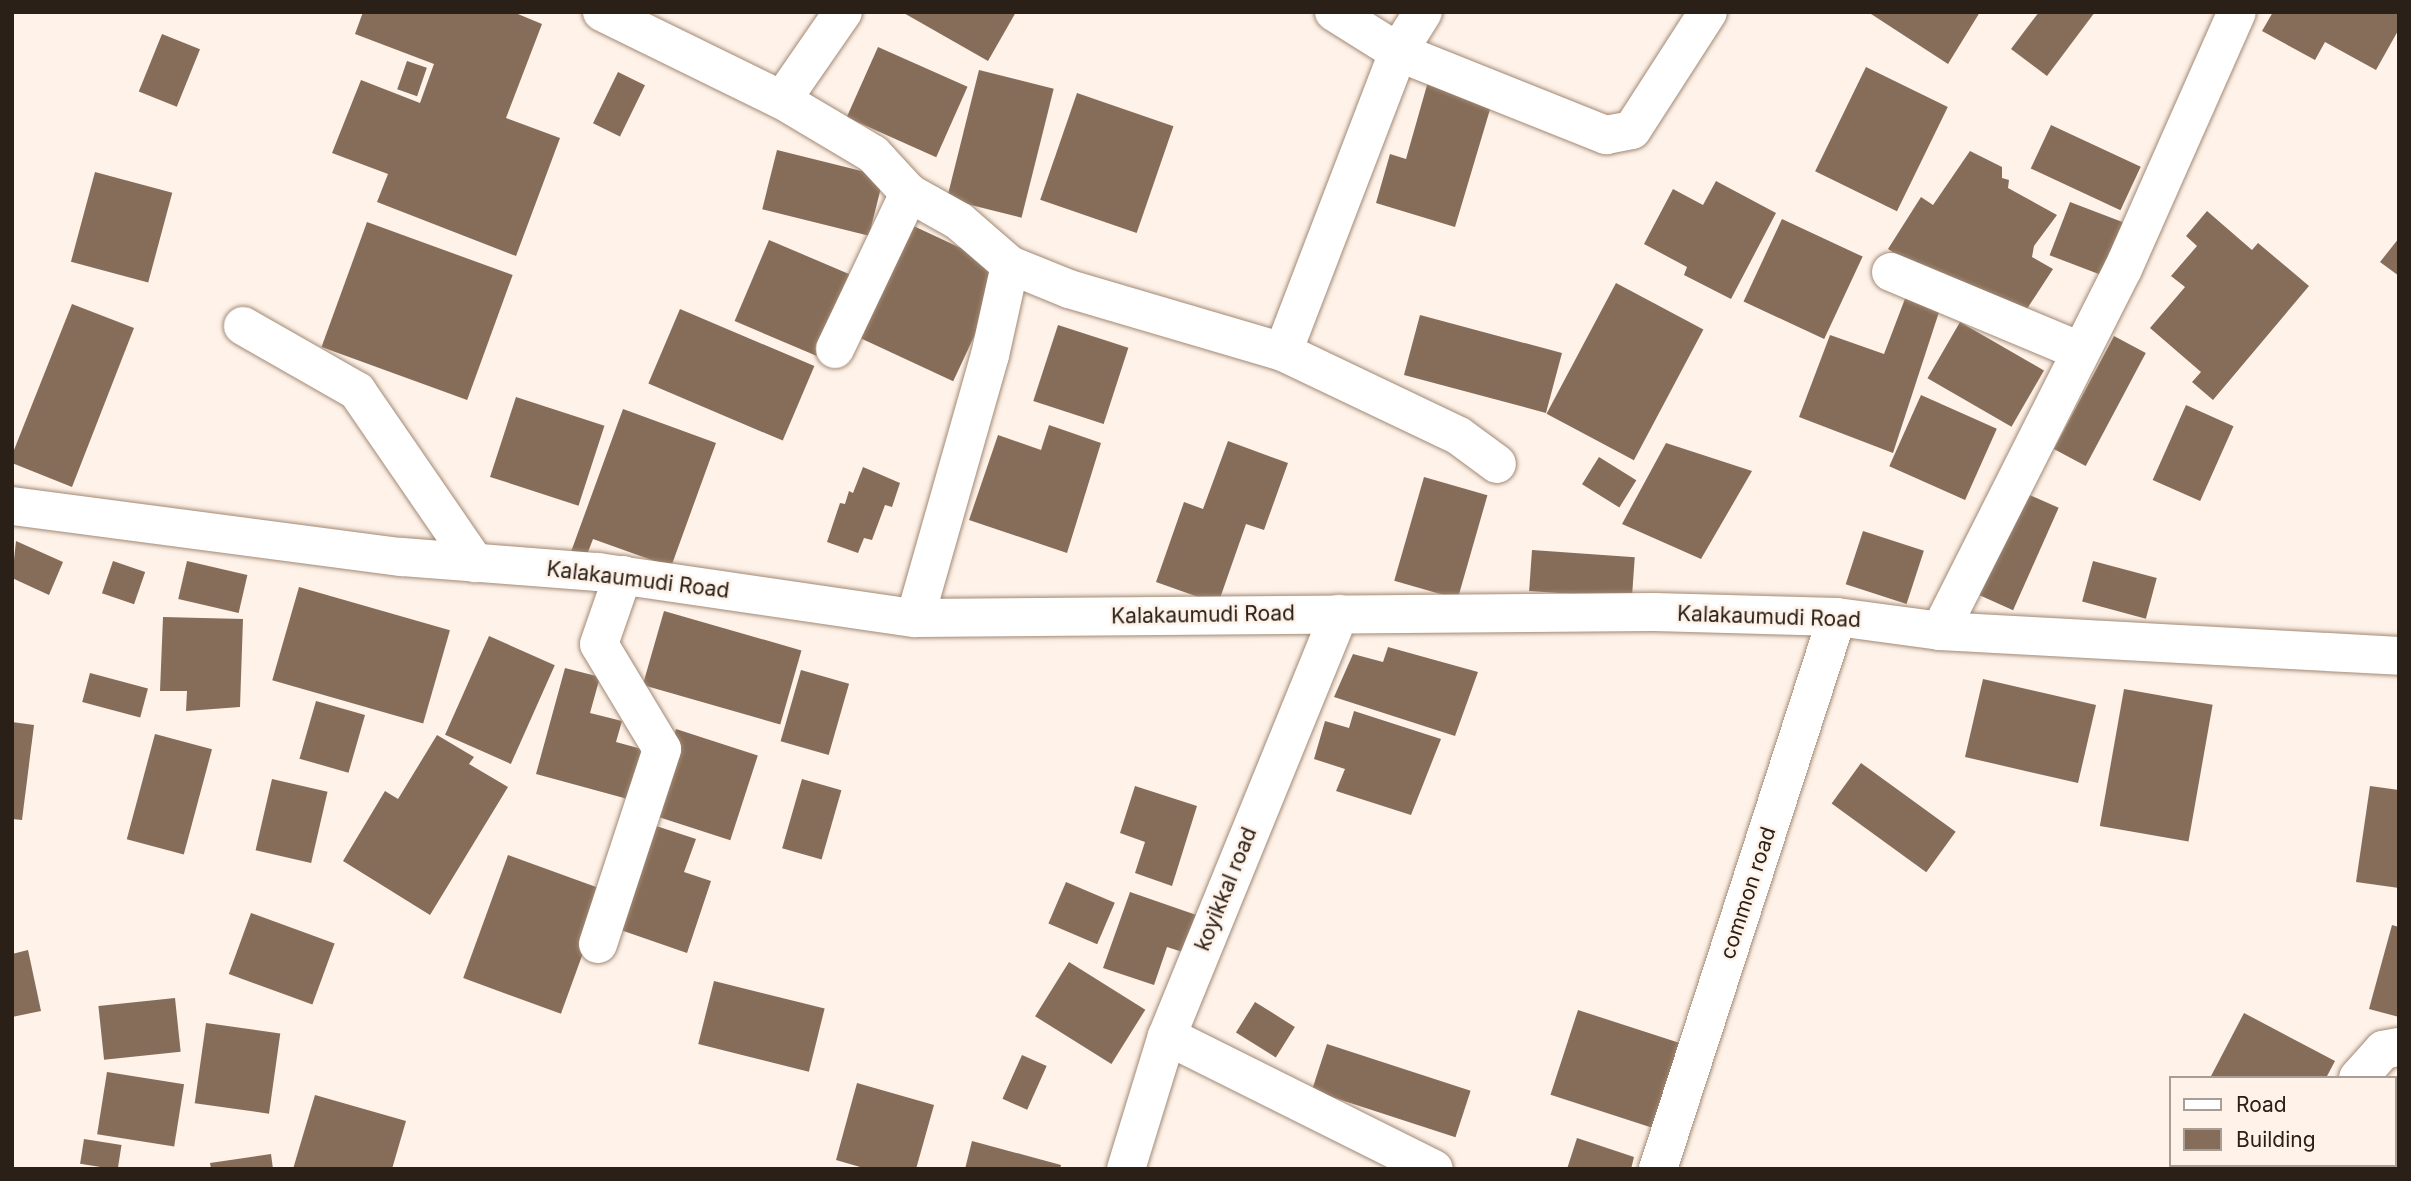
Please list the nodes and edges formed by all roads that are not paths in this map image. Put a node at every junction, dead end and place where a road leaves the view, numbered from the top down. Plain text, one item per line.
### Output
1 (602, 12) edge
2 (843, 12) edge
3 (1334, 12) edge
4 (1423, 12) edge
5 (1708, 12) edge
6 (2237, 12) edge
7 (1398, 52) junction
8 (782, 100) junction
9 (909, 193) junction
10 (1010, 265) junction
11 (1892, 272) dead end
12 (243, 326) dead end
13 (835, 349) dead end
14 (2081, 351) junction
15 (1283, 352) junction
16 (1497, 464) dead end
17 (12, 506) edge
18 (475, 563) junction
19 (623, 575) junction
20 (1339, 614) junction
21 (1837, 617) junction
22 (915, 618) junction
23 (1940, 631) junction
24 (2399, 656) edge
25 (598, 944) dead end
26 (1167, 1036) junction
27 (2399, 1047) edge
28 (2360, 1076) edge
29 (1437, 1168) edge
30 (1126, 1169) edge
31 (1658, 1169) edge

1 - 8 street
2 - 8 street
3 - 7 street
4 - 7 street
5 - 7 street
6 - 14 street
7 - 15 street
8 - 9 street
9 - 10 street
9 - 13 street
10 - 15 street
10 - 22 street
11 - 14 street
12 - 18 street
14 - 23 street
15 - 16 street
17 - 18 street, Kalakaumudi Road
18 - 19 street, Kalakaumudi Road
19 - 22 street, Kalakaumudi Road
19 - 25 street
20 - 21 street, Kalakaumudi Road
20 - 22 street, Kalakaumudi Road
20 - 26 street, koyikkal road
21 - 23 street, Kalakaumudi Road
21 - 31 street, common road
23 - 24 street, Kalakaumudi Road
26 - 29 street
26 - 30 street, koyikkal road
27 - 28 street

